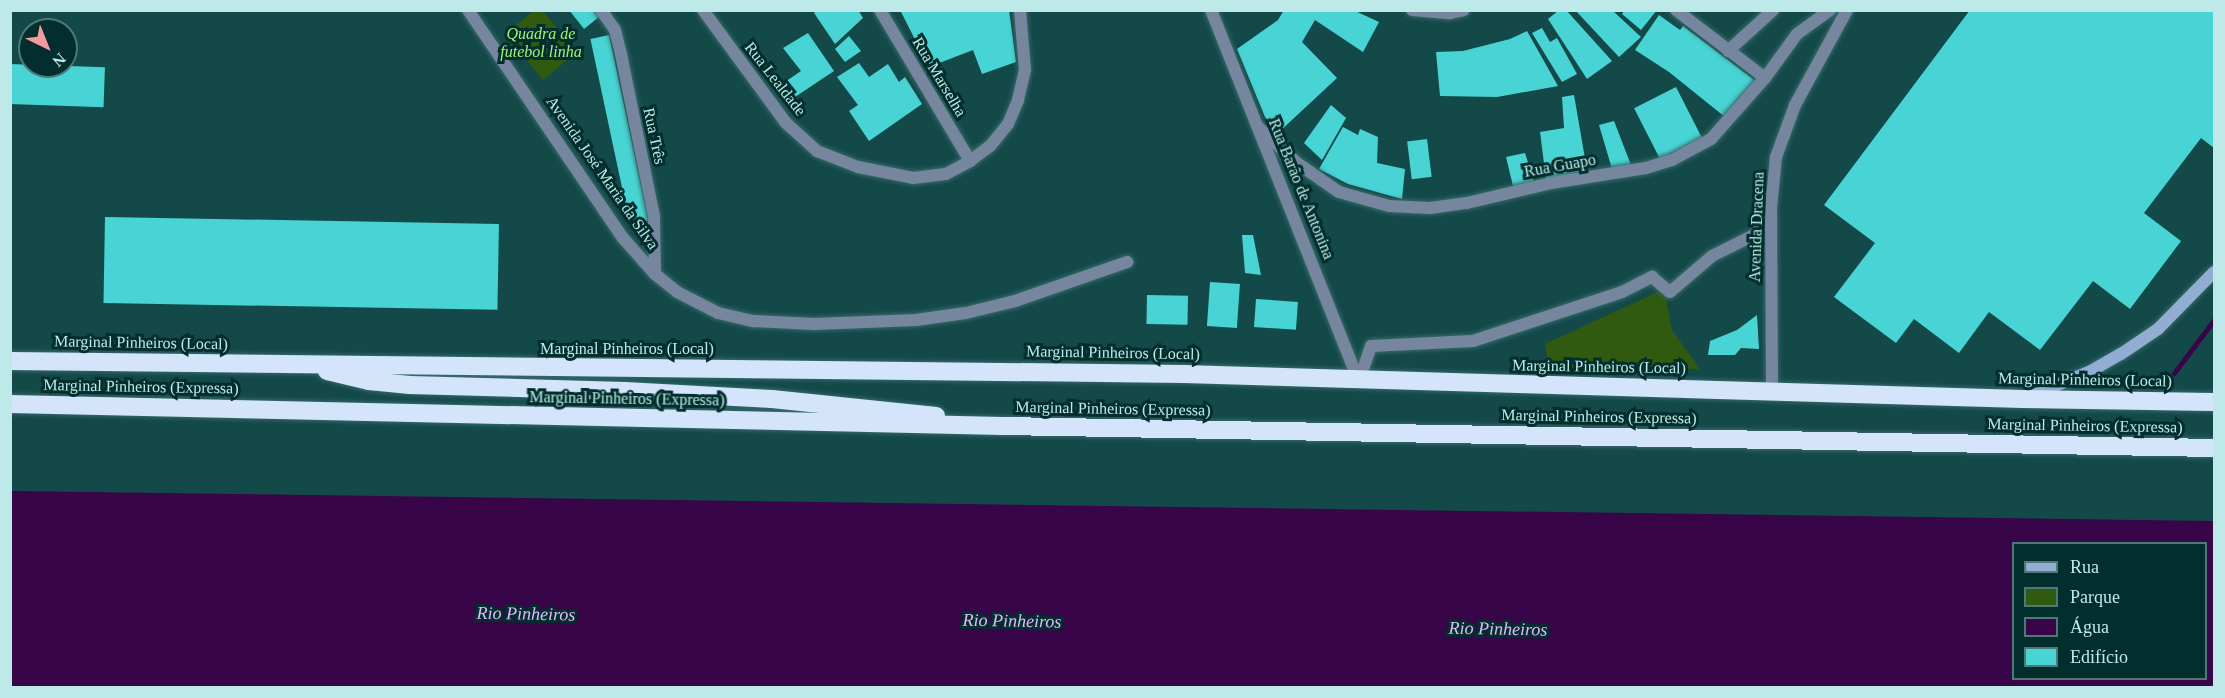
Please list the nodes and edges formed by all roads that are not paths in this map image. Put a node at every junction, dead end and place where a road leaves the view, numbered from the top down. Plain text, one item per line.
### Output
1 (468, 10) edge
2 (601, 10) edge
3 (703, 10) edge
4 (880, 10) edge
5 (1020, 10) edge
6 (1211, 10) edge
7 (1412, 10) edge
8 (1464, 10) edge
9 (1676, 10) edge
10 (1773, 10) edge
11 (1830, 10) edge
12 (1847, 10) edge
13 (1728, 51) junction
14 (1765, 78) junction
15 (1258, 127) junction
16 (970, 161) junction
17 (1771, 208) junction
18 (1127, 262) dead end
19 (2214, 272) edge
20 (655, 274) junction
21 (10, 361) edge
22 (296, 363) junction
23 (1359, 381) junction
24 (1772, 390) junction
25 (2023, 399) junction
26 (2214, 402) edge
27 (10, 404) edge
28 (1003, 426) junction
29 (2214, 448) edge

1 - 20 street, Avenida José Maria da Silva
2 - 20 street, Rua Três
3 - 16 street, Rua Lealdade
4 - 16 street, Rua Marselha
5 - 16 street, Rua Lealdade
6 - 15 street, Rua Barão de Antonina
7 - 8 street
9 - 13 street
10 - 13 street
11 - 14 street, Rua Guapo
12 - 17 street, Avenida Dracena
13 - 14 street
14 - 15 street, Rua Guapo
15 - 23 street, Rua Barão de Antonina
17 - 23 street
17 - 24 street, Avenida Dracena
18 - 20 street, Avenida José Maria da Silva
19 - 25 street
21 - 22 highway, Marginal Pinheiros (Local)
22 - 23 highway, Marginal Pinheiros (Local)
22 - 28 highway
23 - 24 highway, Marginal Pinheiros (Local)
24 - 25 highway, Marginal Pinheiros (Local)
25 - 26 highway, Marginal Pinheiros (Local)
27 - 28 highway, Marginal Pinheiros (Expressa)
28 - 29 highway, Marginal Pinheiros (Expressa)

